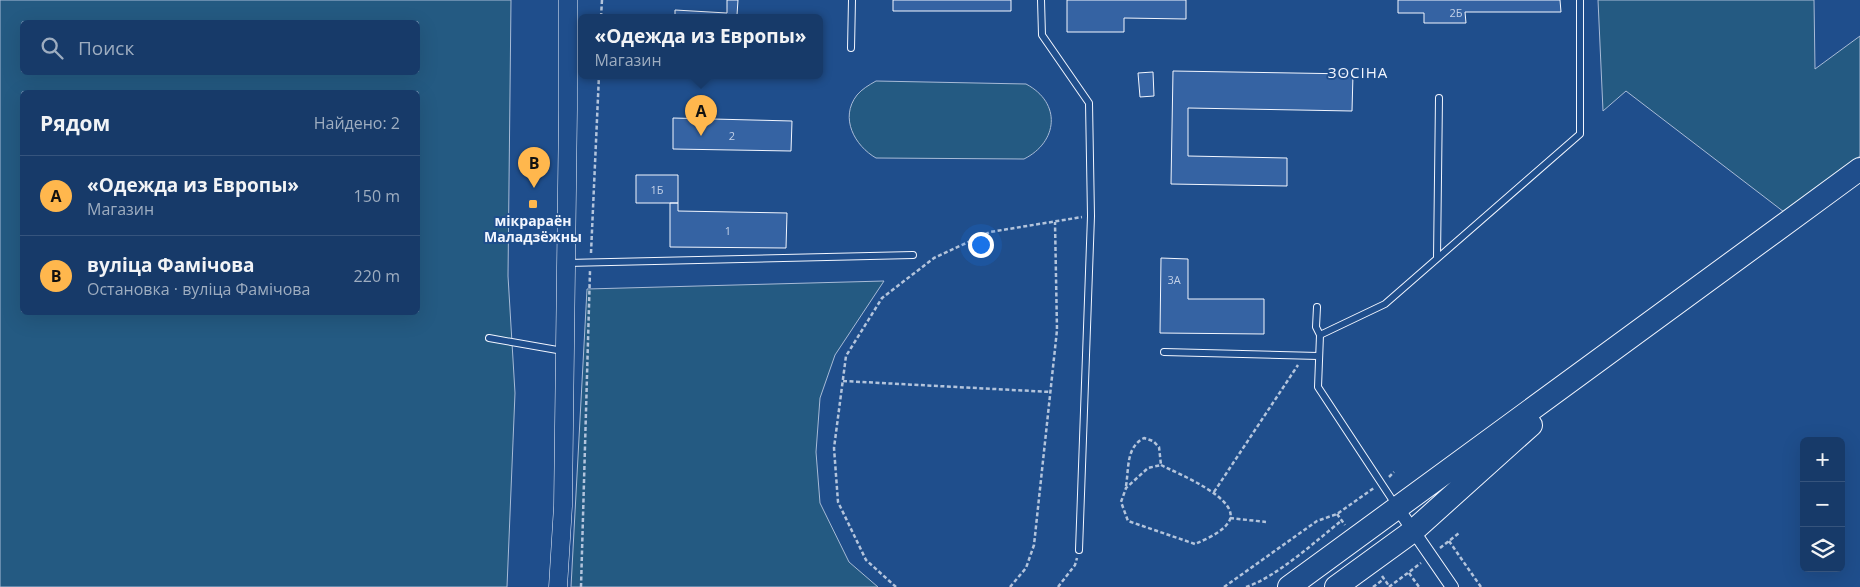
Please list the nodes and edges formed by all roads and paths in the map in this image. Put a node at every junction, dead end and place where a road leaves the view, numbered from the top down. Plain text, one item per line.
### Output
1 (568, 0) edge
2 (602, 0) edge
3 (852, 0) edge
4 (1041, 0) edge
5 (1580, 0) edge
6 (601, 14) edge
7 (851, 48) dead end
8 (599, 79) edge
9 (1439, 98) dead end
10 (1860, 169) edge
11 (1091, 216) junction
12 (1056, 222) junction
13 (913, 255) dead end
14 (1437, 258) junction
15 (590, 262) junction
16 (566, 263) junction
17 (1317, 307) dead end
18 (1320, 335) junction
19 (489, 338) dead end
20 (565, 352) junction
21 (1164, 352) dead end
22 (1305, 356) junction
23 (1318, 356) junction
24 (1579, 376) junction
25 (843, 381) junction
26 (1051, 392) junction
27 (1161, 465) junction
28 (1394, 472) dead end
29 (1382, 483) junction
30 (1126, 488) junction
31 (1214, 492) junction
32 (1397, 507) junction
33 (1230, 518) junction
34 (1341, 521) dead end
35 (1266, 522) dead end
36 (1413, 531) junction
37 (1449, 541) dead end
38 (1079, 550) joint
39 (1409, 573) dead end
40 (1384, 579) dead end
41 (558, 587) edge
42 (581, 587) edge
43 (896, 587) edge
44 (1010, 587) edge
45 (1058, 587) edge
46 (1224, 587) edge
47 (1246, 587) edge
48 (1289, 587) edge
49 (1336, 587) edge
50 (1373, 587) edge
51 (1419, 587) edge
52 (1452, 587) edge
53 (1482, 587) edge

1 - 16 main road
2 - 6 path
3 - 7 lane
4 - 11 lane
5 - 14 lane
8 - 15 path
9 - 14 lane
10 - 24 highway
11 - 12 path
11 - 38 lane
12 - 25 path
12 - 26 path
13 - 15 lane
14 - 18 lane
15 - 16 lane
15 - 42 path
16 - 20 main road
17 - 18 lane
18 - 23 lane
19 - 20 lane
20 - 41 main road
21 - 22 lane
22 - 23 lane
22 - 31 path
23 - 29 lane
24 - 32 highway
24 - 36 highway
25 - 26 path
25 - 43 path
26 - 44 path
27 - 30 path
27 - 30 path
27 - 31 path
28 - 29 path
29 - 32 lane
29 - 46 path
30 - 33 path
31 - 33 path
32 - 36 street
32 - 48 highway
33 - 35 path
34 - 47 path
36 - 49 highway
36 - 52 street
37 - 53 path
38 - 45 path
39 - 51 path
40 - 50 path

